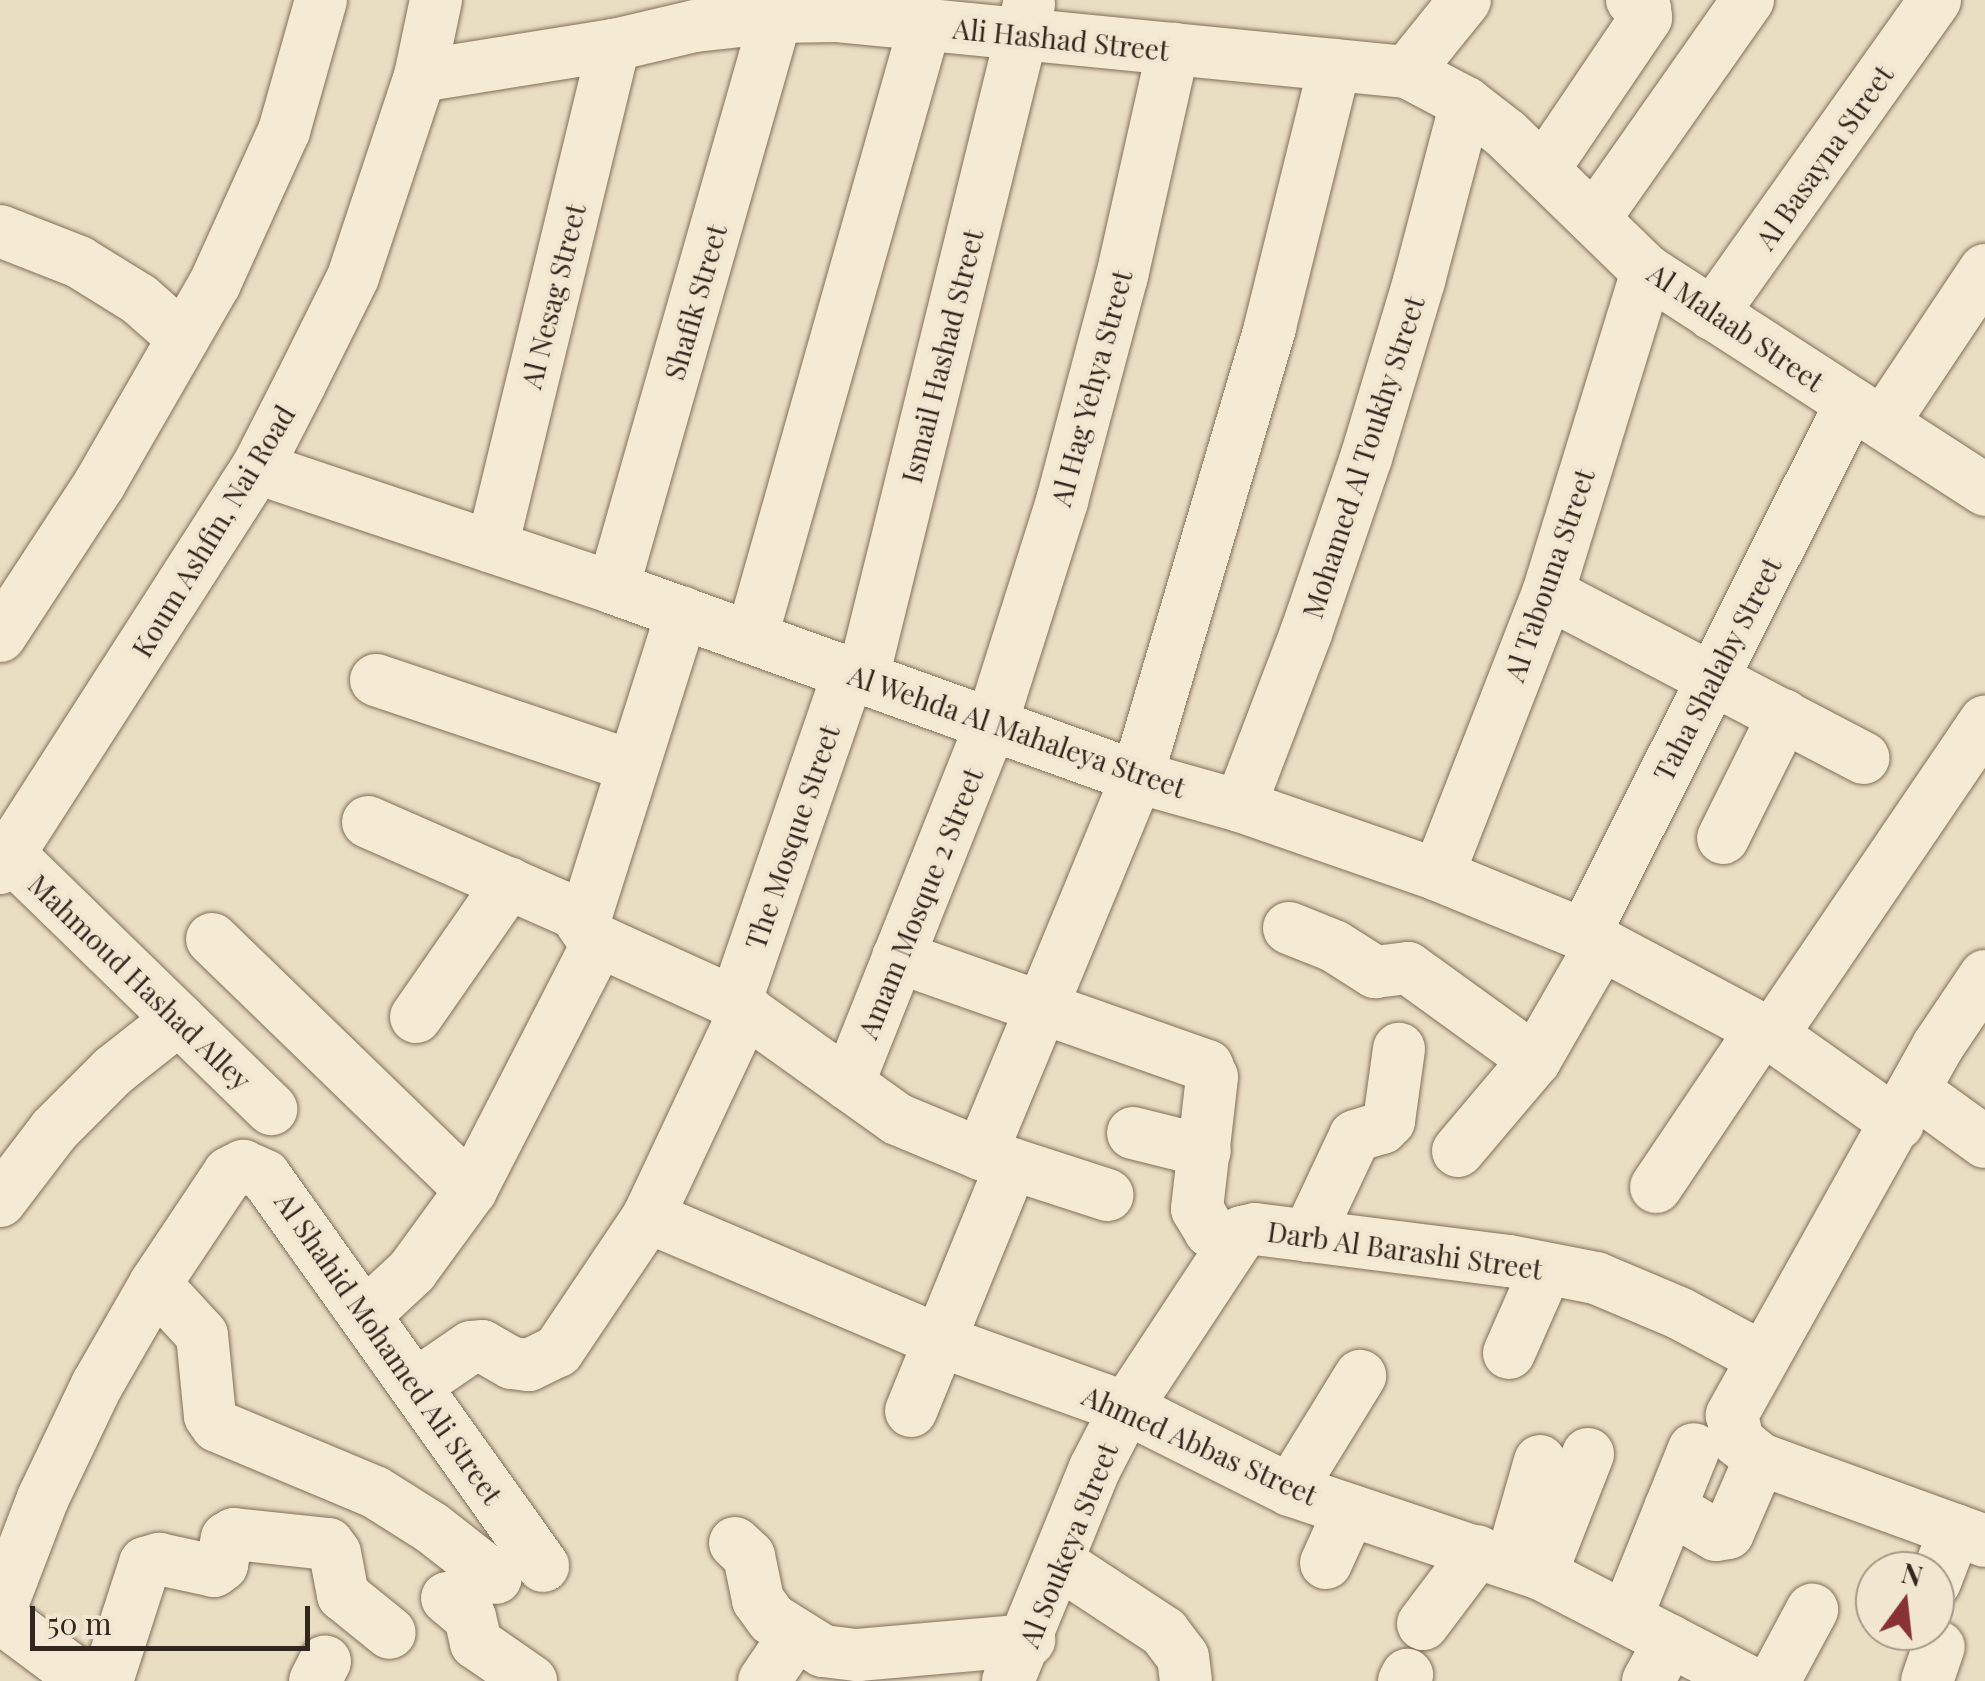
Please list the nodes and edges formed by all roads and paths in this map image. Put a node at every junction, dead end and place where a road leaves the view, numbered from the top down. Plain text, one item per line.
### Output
1 (321, 0) edge
2 (436, 0) edge
3 (1465, 0) edge
4 (1632, 0) edge
5 (1748, 0) edge
6 (1935, 0) edge
7 (838, 8) edge
8 (776, 17) junction
9 (1026, 18) edge
10 (925, 25) junction
11 (622, 30) edge
12 (1173, 49) junction
13 (1335, 65) junction
14 (1407, 72) junction
15 (420, 76) junction
16 (1466, 103) junction
17 (1543, 170) junction
18 (1594, 219) junction
19 (0, 230) edge
20 (1985, 270) edge
21 (1647, 271) junction
22 (1712, 314) junction
23 (182, 338) junction
24 (1867, 413) junction
25 (257, 468) junction
26 (1985, 490) edge
27 (492, 547) junction
28 (613, 588) junction
29 (1548, 593) junction
30 (682, 612) junction
31 (0, 636) edge
32 (752, 636) junction
33 (856, 674) junction
34 (1713, 676) junction
35 (376, 680) dead end
36 (1784, 715) junction
37 (992, 722) junction
38 (1985, 722) edge
39 (1863, 758) dead end
40 (632, 766) junction
41 (1137, 777) junction
42 (1240, 806) junction
43 (368, 822) dead end
44 (1723, 838) dead end
45 (5, 861) edge
46 (1438, 875) junction
47 (509, 883) junction
48 (1290, 928) dead end
49 (591, 933) junction
50 (212, 940) dead end
51 (1592, 940) junction
52 (898, 958) junction
53 (1985, 976) edge
54 (740, 1006) junction
55 (1042, 1008) junction
56 (416, 1017) dead end
57 (179, 1019) junction
58 (1767, 1032) junction
59 (1399, 1049) dead end
60 (1536, 1060) junction
61 (848, 1084) junction
62 (1907, 1108) junction
63 (272, 1109) dead end
64 (1134, 1132) dead end
65 (1985, 1142) edge
66 (1205, 1151) junction
67 (1458, 1151) dead end
68 (997, 1159) junction
69 (1656, 1187) dead end
70 (472, 1190) junction
71 (1107, 1195) dead end
72 (0, 1201) edge
73 (648, 1217) junction
74 (1308, 1236) junction
75 (1232, 1241) junction
76 (1546, 1269) junction
77 (155, 1284) junction
78 (367, 1313) junction
79 (940, 1341) junction
80 (1508, 1353) dead end
81 (1761, 1356) junction
82 (1360, 1376) dead end
83 (416, 1384) junction
84 (1126, 1408) junction
85 (911, 1411) dead end
86 (1694, 1450) dead end
87 (1564, 1457) dead end
88 (1760, 1459) junction
89 (1290, 1490) junction
90 (1670, 1508) junction
91 (1350, 1510) junction
92 (1970, 1536) edge
93 (735, 1543) dead end
94 (1510, 1562) junction
95 (1059, 1563) junction
96 (1326, 1564) dead end
97 (446, 1598) dead end
98 (1812, 1610) dead end
99 (0, 1613) edge
100 (1423, 1624) dead end
101 (390, 1633) dead end
102 (794, 1637) junction
103 (1648, 1647) edge
104 (1026, 1667) edge
105 (86, 1681) edge
106 (106, 1681) edge
107 (530, 1681) edge
108 (764, 1681) edge
109 (1186, 1681) edge
110 (1747, 1681) edge
111 (1774, 1681) edge

1 - 23 street
2 - 15 street, Koum Ashfin, Nai Road
3 - 14 street
4 - 17 street
5 - 18 street
6 - 22 street, Al Basayna Street
7 - 8 street, Ali Hashad Street
7 - 10 street, Ali Hashad Street
8 - 11 street, Ali Hashad Street
8 - 28 street, Shafik Street
9 - 10 street, Ali Hashad Street
9 - 12 street, Ali Hashad Street
9 - 33 street, Ismail Hashad Street
10 - 32 street
11 - 15 street, Ali Hashad Street
11 - 27 street, Al Nesag Street
12 - 13 street, Ali Hashad Street
12 - 37 street, Al Hag Yehya Street
13 - 14 street, Ali Hashad Street
13 - 41 street
14 - 16 street, Al Malaab Street
15 - 25 street, Koum Ashfin, Nai Road
16 - 17 street, Al Malaab Street
16 - 42 street, Mohamed Al Toukhy Street
17 - 18 street, Al Malaab Street
18 - 21 street, Al Malaab Street
19 - 23 street
20 - 24 street, Taha Shalaby Street
21 - 22 street, Al Malaab Street
21 - 29 street, Al Tabouna Street
22 - 24 street, Al Malaab Street
23 - 31 street
24 - 26 street, Al Malaab Street
24 - 34 street, Taha Shalaby Street
25 - 27 street, Al Wehda Al Mahaleya Street
25 - 45 street, Koum Ashfin, Nai Road
27 - 28 street, Al Wehda Al Mahaleya Street
28 - 30 street, Al Wehda Al Mahaleya Street
29 - 34 street
29 - 46 street, Al Tabouna Street
30 - 32 street, Al Wehda Al Mahaleya Street
30 - 40 street
32 - 33 street, Al Wehda Al Mahaleya Street
33 - 37 street, Al Wehda Al Mahaleya Street
33 - 54 street, The Mosque Street
34 - 36 street
34 - 51 street, Taha Shalaby Street
35 - 40 street
36 - 39 street
36 - 44 street
37 - 41 street, Al Wehda Al Mahaleya Street
37 - 52 street, Amam Mosque 2 Street
38 - 58 street
40 - 49 street
41 - 42 street, Al Wehda Al Mahaleya Street
41 - 55 street
42 - 46 street, Al Wehda Al Mahaleya Street
43 - 47 street
45 - 57 street, Mahmoud Hashad Alley
46 - 51 street, Al Wehda Al Mahaleya Street
47 - 49 street
47 - 56 street
48 - 60 street
49 - 54 street
49 - 70 street
50 - 70 street
51 - 58 street, Al Wehda Al Mahaleya Street
51 - 60 street, Taha Shalaby Street
52 - 55 street
52 - 61 street, Amam Mosque 2 Street
53 - 62 street
54 - 61 street
54 - 73 street, The Mosque Street
55 - 66 street
55 - 68 street
57 - 63 street, Mahmoud Hashad Alley
57 - 72 street
58 - 62 street, Al Wehda Al Mahaleya Street
58 - 69 street
59 - 74 street
60 - 67 street, Taha Shalaby Street
61 - 68 street
62 - 65 street, Al Wehda Al Mahaleya Street
62 - 81 street
64 - 66 street
66 - 75 street
68 - 71 street
68 - 79 street
70 - 78 street
73 - 79 street, Ahmed Abbas Street
73 - 83 street, The Mosque Street
74 - 75 street, Darb Al Barashi Street
74 - 76 street, Darb Al Barashi Street
75 - 84 street, Darb Al Barashi Street
76 - 80 street
76 - 81 street, Darb Al Barashi Street
77 - 78 street, Al Shahid Mohamed Ali Street
77 - 83 street, Al Shahid Mohamed Ali Street
77 - 99 street, Al Shahid Mohamed Ali Street
78 - 83 street, Al Shahid Mohamed Ali Street
79 - 84 street, Ahmed Abbas Street
79 - 85 street
81 - 88 street
82 - 89 street
84 - 89 street, Ahmed Abbas Street
84 - 95 street, Al Soukeya Street
86 - 90 street
87 - 94 street
88 - 90 street
88 - 92 street
89 - 91 street, Ahmed Abbas Street
90 - 103 street
91 - 94 street, Ahmed Abbas Street
91 - 96 street
93 - 102 street
94 - 100 street
94 - 103 street, Ahmed Abbas Street
95 - 104 street, Al Soukeya Street
95 - 109 street
97 - 107 street
98 - 111 street
99 - 105 street
101 - 106 street
102 - 104 street
102 - 108 street
103 - 110 street, Ahmed Abbas Street

